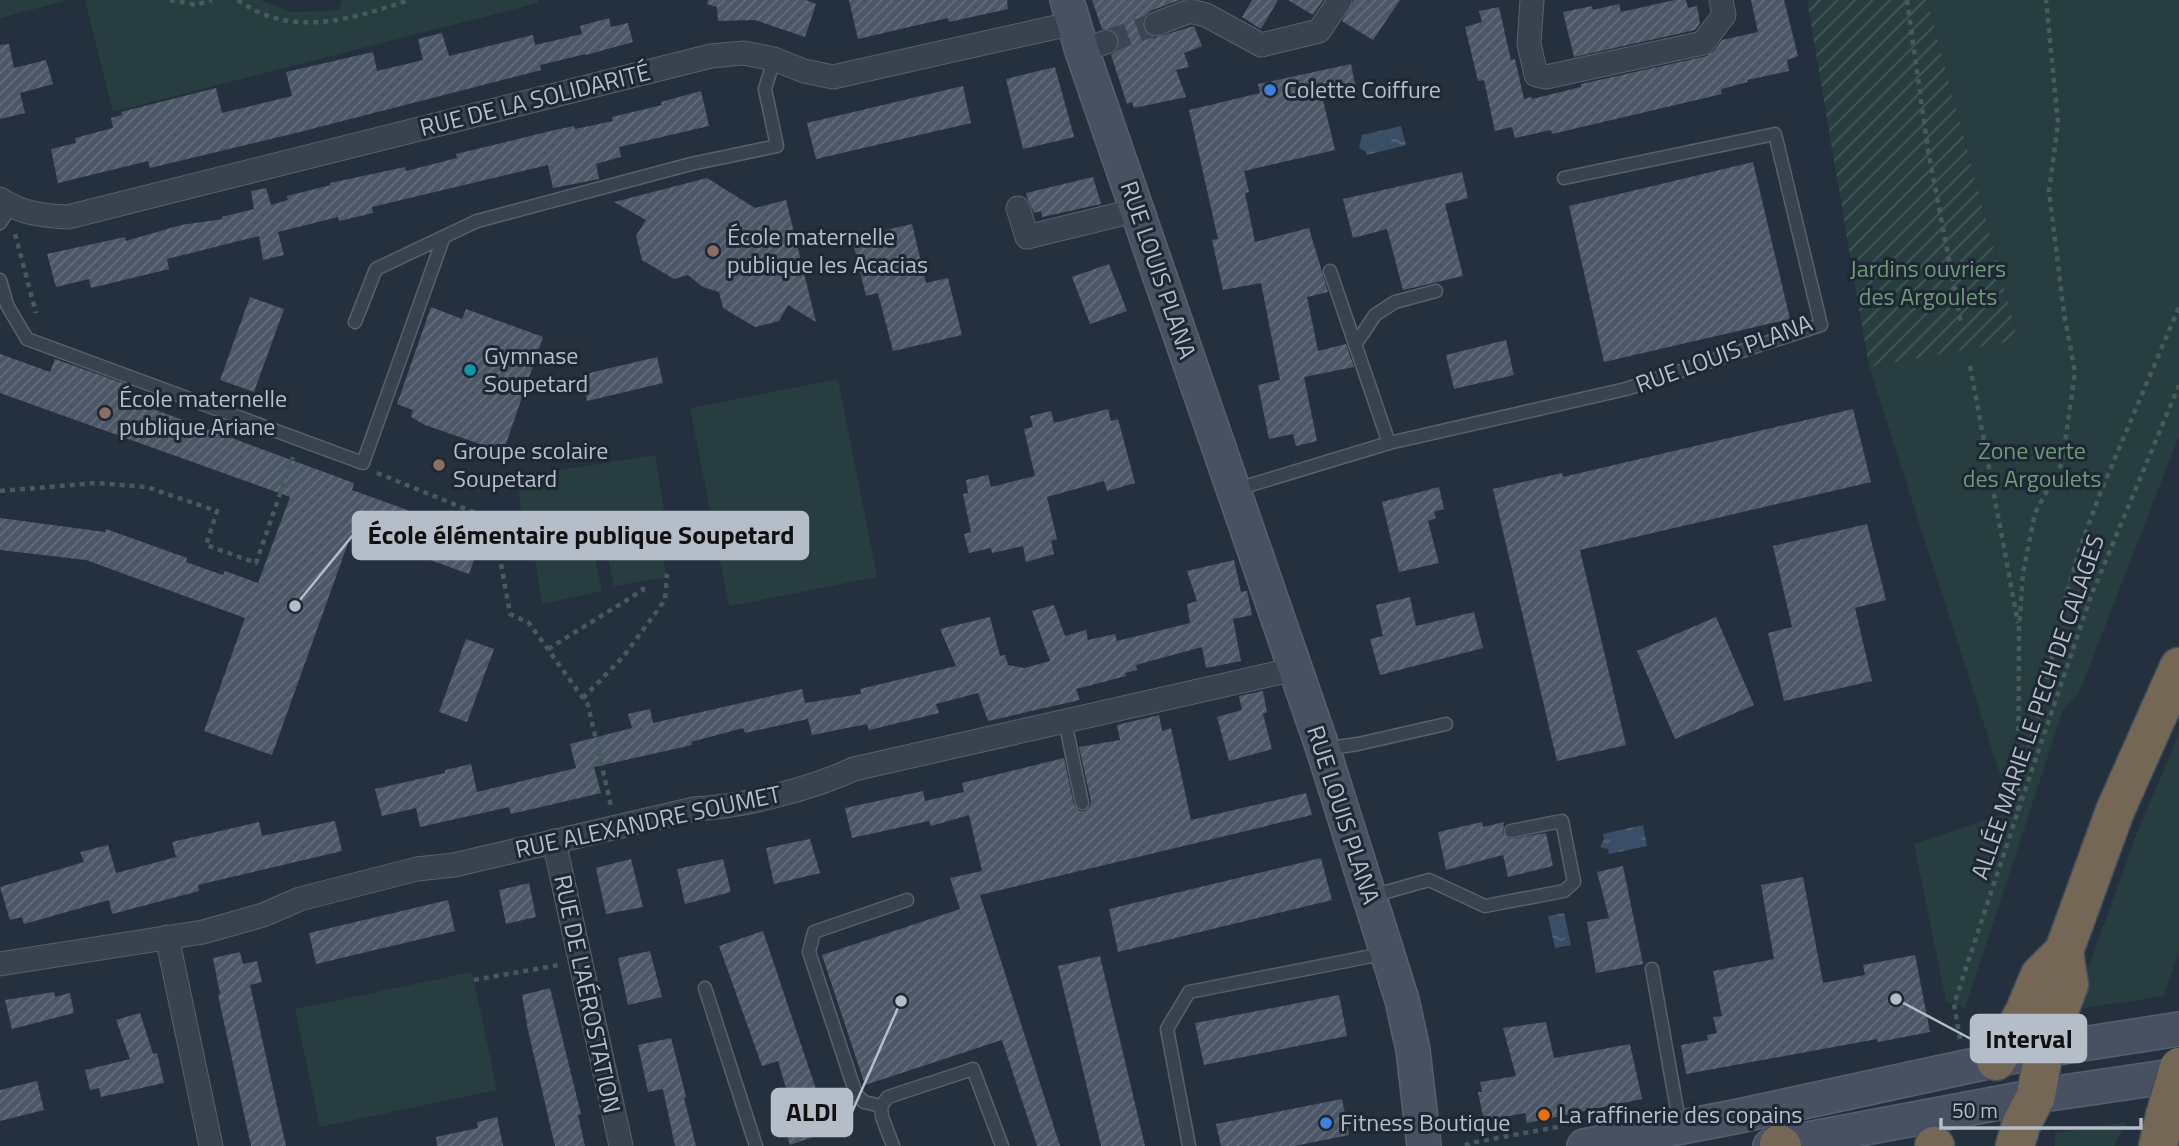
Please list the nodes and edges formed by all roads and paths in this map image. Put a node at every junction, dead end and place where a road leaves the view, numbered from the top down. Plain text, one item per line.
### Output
1 (170, 0) edge
2 (212, 0) edge
3 (237, 0) edge
4 (385, 0) edge
5 (410, 0) edge
6 (1340, 0) edge
7 (1532, 0) edge
8 (1721, 0) edge
9 (1907, 0) edge
10 (2046, 0) edge
11 (390, 6) junction
12 (1156, 24) tunnel mouth
13 (1082, 29) edge
14 (774, 59) junction
15 (1564, 178) dead end
16 (1018, 208) dead end
17 (1137, 210) junction
18 (3, 212) edge
19 (443, 239) junction
20 (1330, 271) dead end
21 (0, 280) edge
22 (1436, 290) dead end
23 (2179, 307) edge
24 (355, 322) dead end
25 (1961, 323) dead end
26 (27, 339) junction
27 (1355, 345) junction
28 (1970, 366) dead end
29 (2179, 385) edge
30 (300, 439) junction
31 (1389, 443) junction
32 (363, 463) junction
33 (1234, 490) junction
34 (0, 491) edge
35 (667, 575) dead end
36 (643, 582) dead end
37 (2019, 630) junction
38 (548, 649) junction
39 (2179, 667) edge
40 (1295, 669) junction
41 (583, 698) junction
42 (1065, 721) junction
43 (1446, 724) dead end
44 (1323, 749) junction
45 (2020, 767) junction
46 (1083, 803) dead end
47 (612, 810) dead end
48 (2018, 811) junction
49 (1511, 831) dead end
50 (554, 841) junction
51 (1369, 897) junction
52 (907, 901) dead end
53 (167, 937) junction
54 (2064, 951) junction
55 (1388, 953) junction
56 (580, 961) junction
57 (0, 964) edge
58 (1652, 969) dead end
59 (474, 980) dead end
60 (705, 988) dead end
61 (2179, 1029) edge
62 (1961, 1046) dead end
63 (2044, 1050) junction
64 (1996, 1060) junction
65 (2179, 1067) edge
66 (2179, 1075) edge
67 (2036, 1096) junction
68 (881, 1106) junction
69 (1680, 1126) junction
70 (2161, 1131) edge
71 (1777, 1145) edge
72 (211, 1146) edge
73 (621, 1146) edge
74 (756, 1146) edge
75 (893, 1146) edge
76 (1002, 1146) edge
77 (1189, 1146) edge
78 (1424, 1146) edge
79 (1584, 1146) edge
80 (2015, 1146) edge

1 - 2 path
3 - 11 path
4 - 11 path
5 - 11 path
6 - 12 street
7 - 8 street
9 - 25 path
10 - 37 path
13 - 14 street, RUE DE LA SOLIDARITÉ
13 - 17 street, RUE LOUIS PLANA
14 - 18 street, RUE DE LA SOLIDARITÉ
14 - 19 lane
15 - 31 lane, RUE LOUIS PLANA
16 - 17 street
17 - 33 street, RUE LOUIS PLANA
18 - 26 path
19 - 24 lane
19 - 32 lane
20 - 27 lane
21 - 26 lane
22 - 27 lane
23 - 45 path
26 - 30 lane
27 - 31 lane
28 - 37 path
29 - 48 path, ALLÉE MARIE LE PECH DE CALAGES
30 - 32 lane
30 - 34 path
31 - 33 lane, RUE LOUIS PLANA
32 - 38 path
33 - 40 street, RUE LOUIS PLANA
35 - 41 path
36 - 38 path
37 - 45 path
38 - 41 path
39 - 54 highway
40 - 42 street, RUE ALEXANDRE SOUMET
40 - 44 street, RUE LOUIS PLANA
41 - 47 path
42 - 46 lane
42 - 50 street, RUE ALEXANDRE SOUMET
43 - 44 lane
44 - 51 street, RUE LOUIS PLANA
45 - 48 path
48 - 62 path, ALLÉE MARIE LE PECH DE CALAGES
49 - 51 lane
50 - 53 street, RUE ALEXANDRE SOUMET
50 - 56 street, RUE DE L'AÉROSTATION
51 - 55 street, RUE LOUIS PLANA
52 - 68 lane
53 - 57 street, RUE ALEXANDRE SOUMET
53 - 72 street
54 - 63 highway
54 - 64 highway
55 - 77 lane
55 - 78 street, RUE LOUIS PLANA
56 - 59 path
56 - 73 street, RUE DE L'AÉROSTATION
58 - 69 lane
60 - 74 lane
61 - 63 street
63 - 64 street
63 - 67 highway
64 - 69 street
65 - 70 highway, bridge
66 - 67 street
67 - 71 street
67 - 80 highway
68 - 75 lane
68 - 76 lane
69 - 79 street

